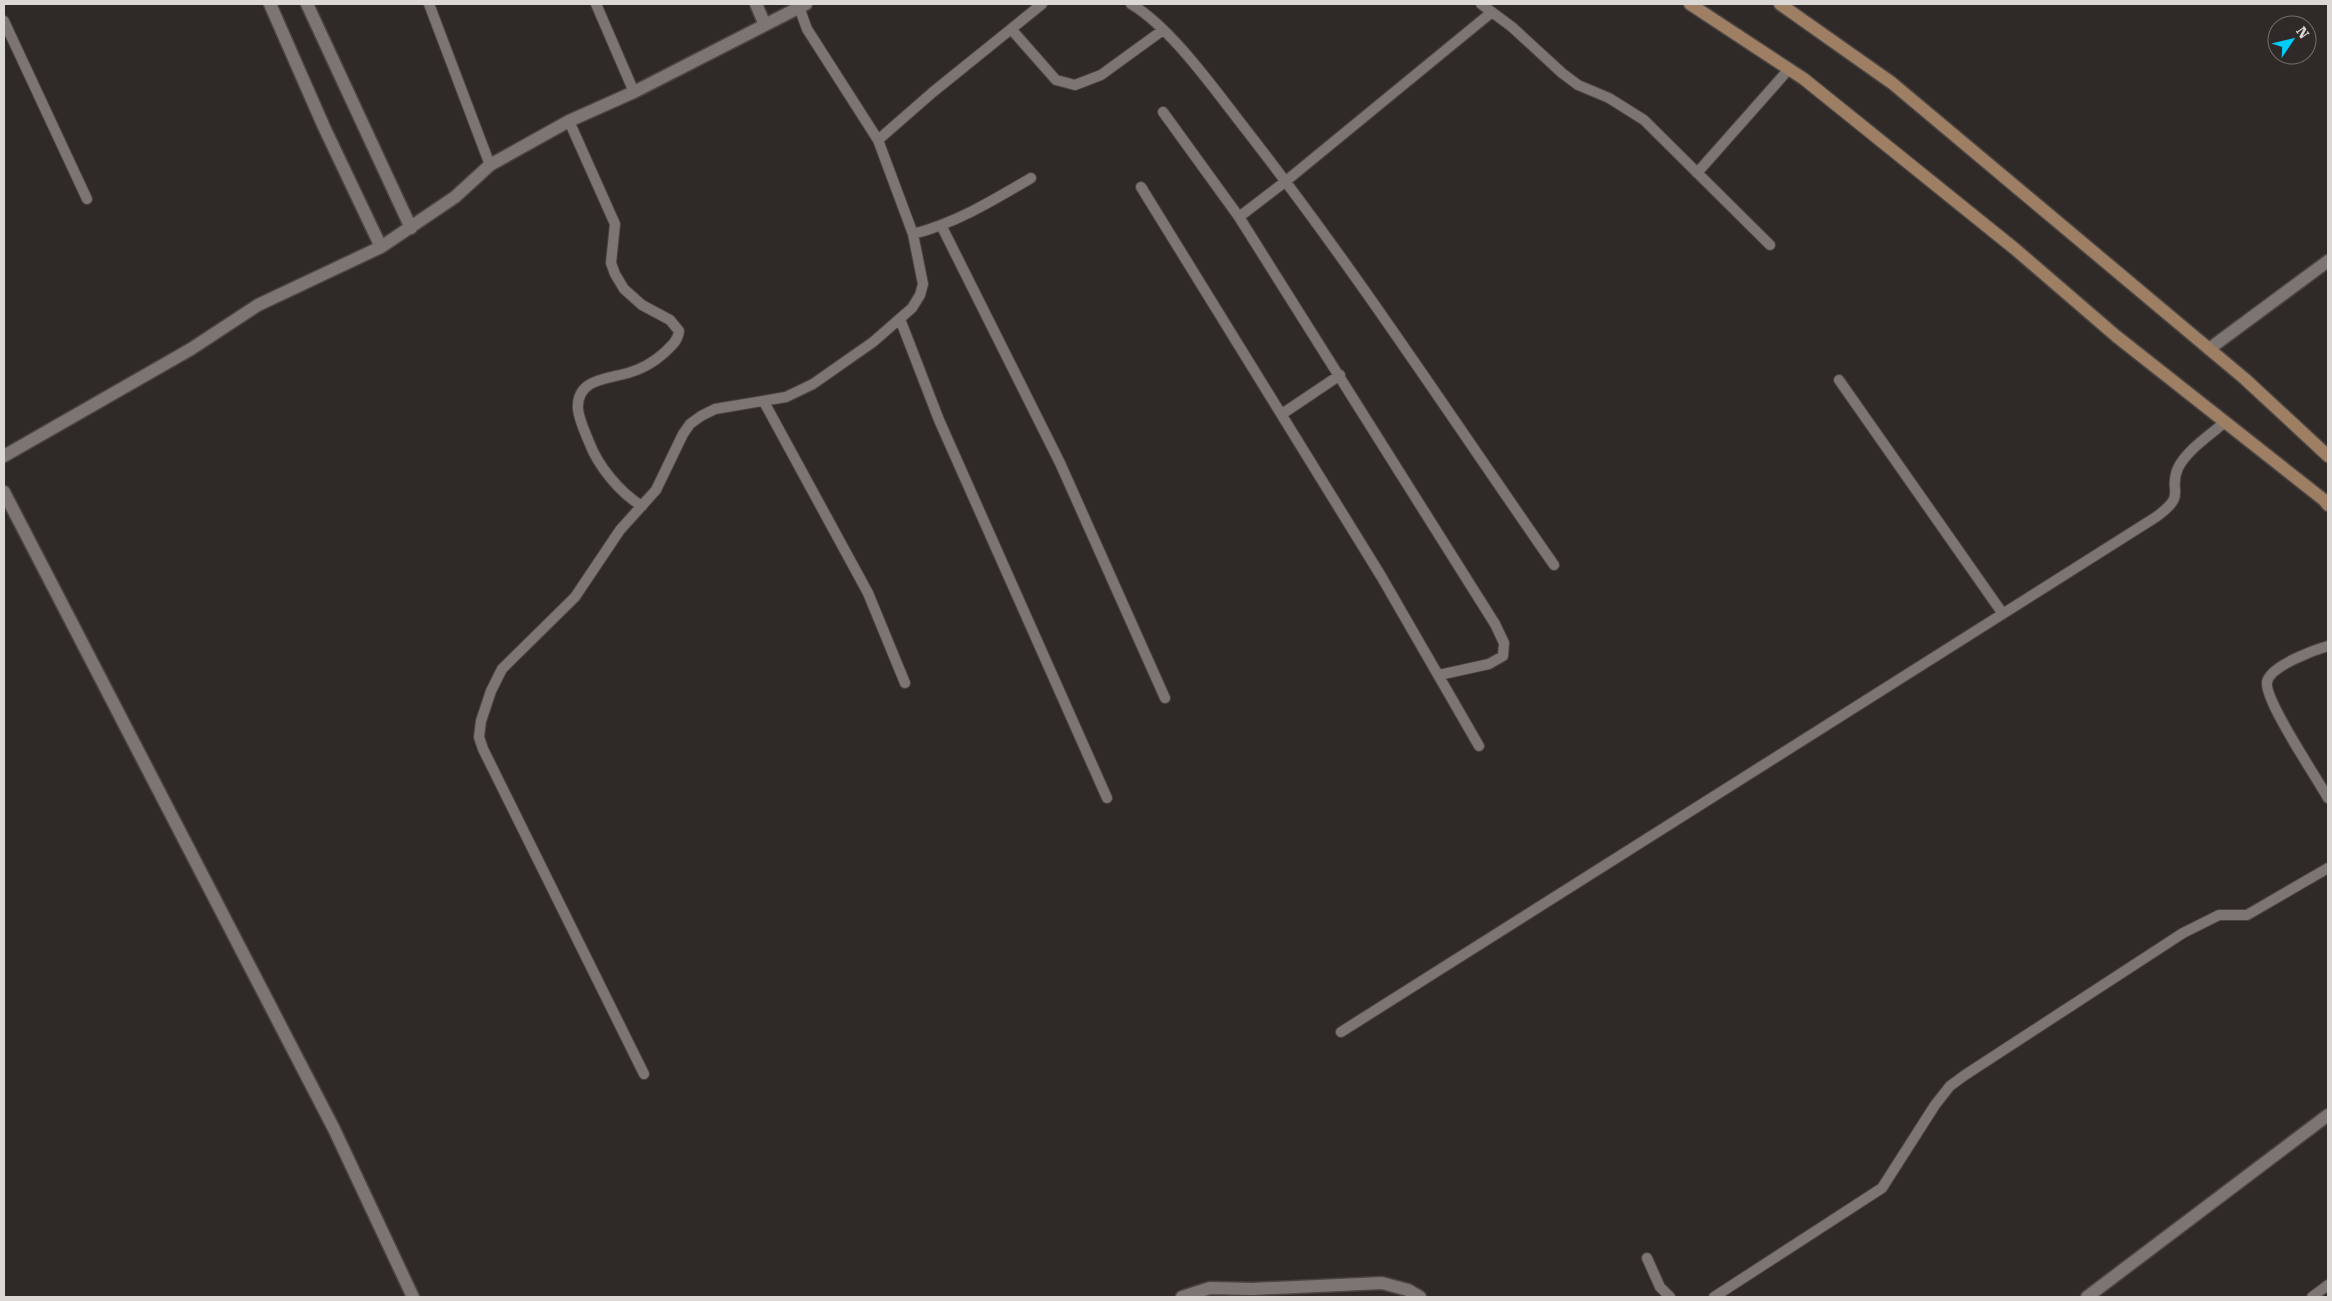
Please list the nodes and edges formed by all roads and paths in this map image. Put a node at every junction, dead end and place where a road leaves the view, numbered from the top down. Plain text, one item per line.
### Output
1 (270, 4) edge
2 (307, 4) edge
3 (429, 4) edge
4 (596, 4) edge
5 (756, 4) edge
6 (1042, 4) edge
7 (1130, 4) edge
8 (1481, 4) edge
9 (1690, 4) edge
10 (1780, 4) edge
11 (801, 5) edge
12 (1144, 7) edge
13 (1492, 12) junction
14 (4, 21) edge
15 (765, 25) junction
16 (1011, 29) junction
17 (1164, 30) junction
18 (1789, 69) junction
19 (634, 92) junction
20 (1162, 112) dead end
21 (569, 121) junction
22 (878, 140) junction
23 (490, 165) junction
24 (1697, 173) junction
25 (1031, 178) dead end
26 (1286, 181) junction
27 (1141, 187) dead end
28 (88, 199) dead end
29 (1239, 217) junction
30 (942, 227) junction
31 (411, 228) junction
32 (912, 234) junction
33 (1770, 245) dead end
34 (381, 247) junction
35 (2328, 261) edge
36 (900, 319) junction
37 (2209, 349) junction
38 (1340, 375) junction
39 (1840, 380) dead end
40 (764, 402) junction
41 (1282, 414) junction
42 (2225, 422) junction
43 (4, 456) edge
44 (2328, 456) edge
45 (4, 492) edge
46 (642, 506) junction
47 (2328, 506) edge
48 (1554, 566) dead end
49 (2003, 614) junction
50 (2328, 646) edge
51 (1439, 676) junction
52 (905, 683) dead end
53 (1165, 698) dead end
54 (1479, 746) dead end
55 (1107, 798) dead end
56 (2328, 798) edge
57 (2328, 868) edge
58 (1341, 1032) dead end
59 (644, 1074) dead end
60 (2328, 1115) edge
61 (1647, 1258) dead end
62 (2328, 1285) edge
63 (413, 1297) edge
64 (1182, 1297) edge
65 (1420, 1297) edge
66 (1670, 1297) edge
67 (1714, 1297) edge
68 (2087, 1297) edge
69 (2312, 1297) edge

1 - 34 street
2 - 31 street
3 - 23 lane
4 - 19 lane
5 - 15 street
6 - 16 lane
7 - 12 lane
8 - 13 lane
9 - 18 street
10 - 37 street
11 - 15 street
11 - 22 lane
12 - 17 lane
13 - 24 lane
13 - 26 lane
14 - 28 lane
15 - 19 street
16 - 17 lane
16 - 22 lane
17 - 26 lane
18 - 24 lane
18 - 42 street
19 - 21 street
20 - 29 lane
21 - 23 street
21 - 46 lane
22 - 32 lane
23 - 31 street
24 - 33 lane
25 - 30 lane
26 - 29 lane
26 - 48 lane
27 - 41 lane
29 - 38 lane
30 - 32 lane
30 - 53 lane
31 - 34 street
32 - 36 lane
34 - 43 street
35 - 37 street
36 - 40 lane
36 - 55 lane
37 - 44 street
38 - 41 lane
38 - 51 lane
39 - 49 lane
40 - 46 lane
40 - 52 lane
41 - 51 lane
42 - 47 street
42 - 49 lane
45 - 63 street
46 - 59 lane
49 - 58 lane
50 - 56 lane
51 - 54 lane
57 - 67 lane
60 - 68 street
61 - 66 lane
62 - 69 lane
64 - 65 street

